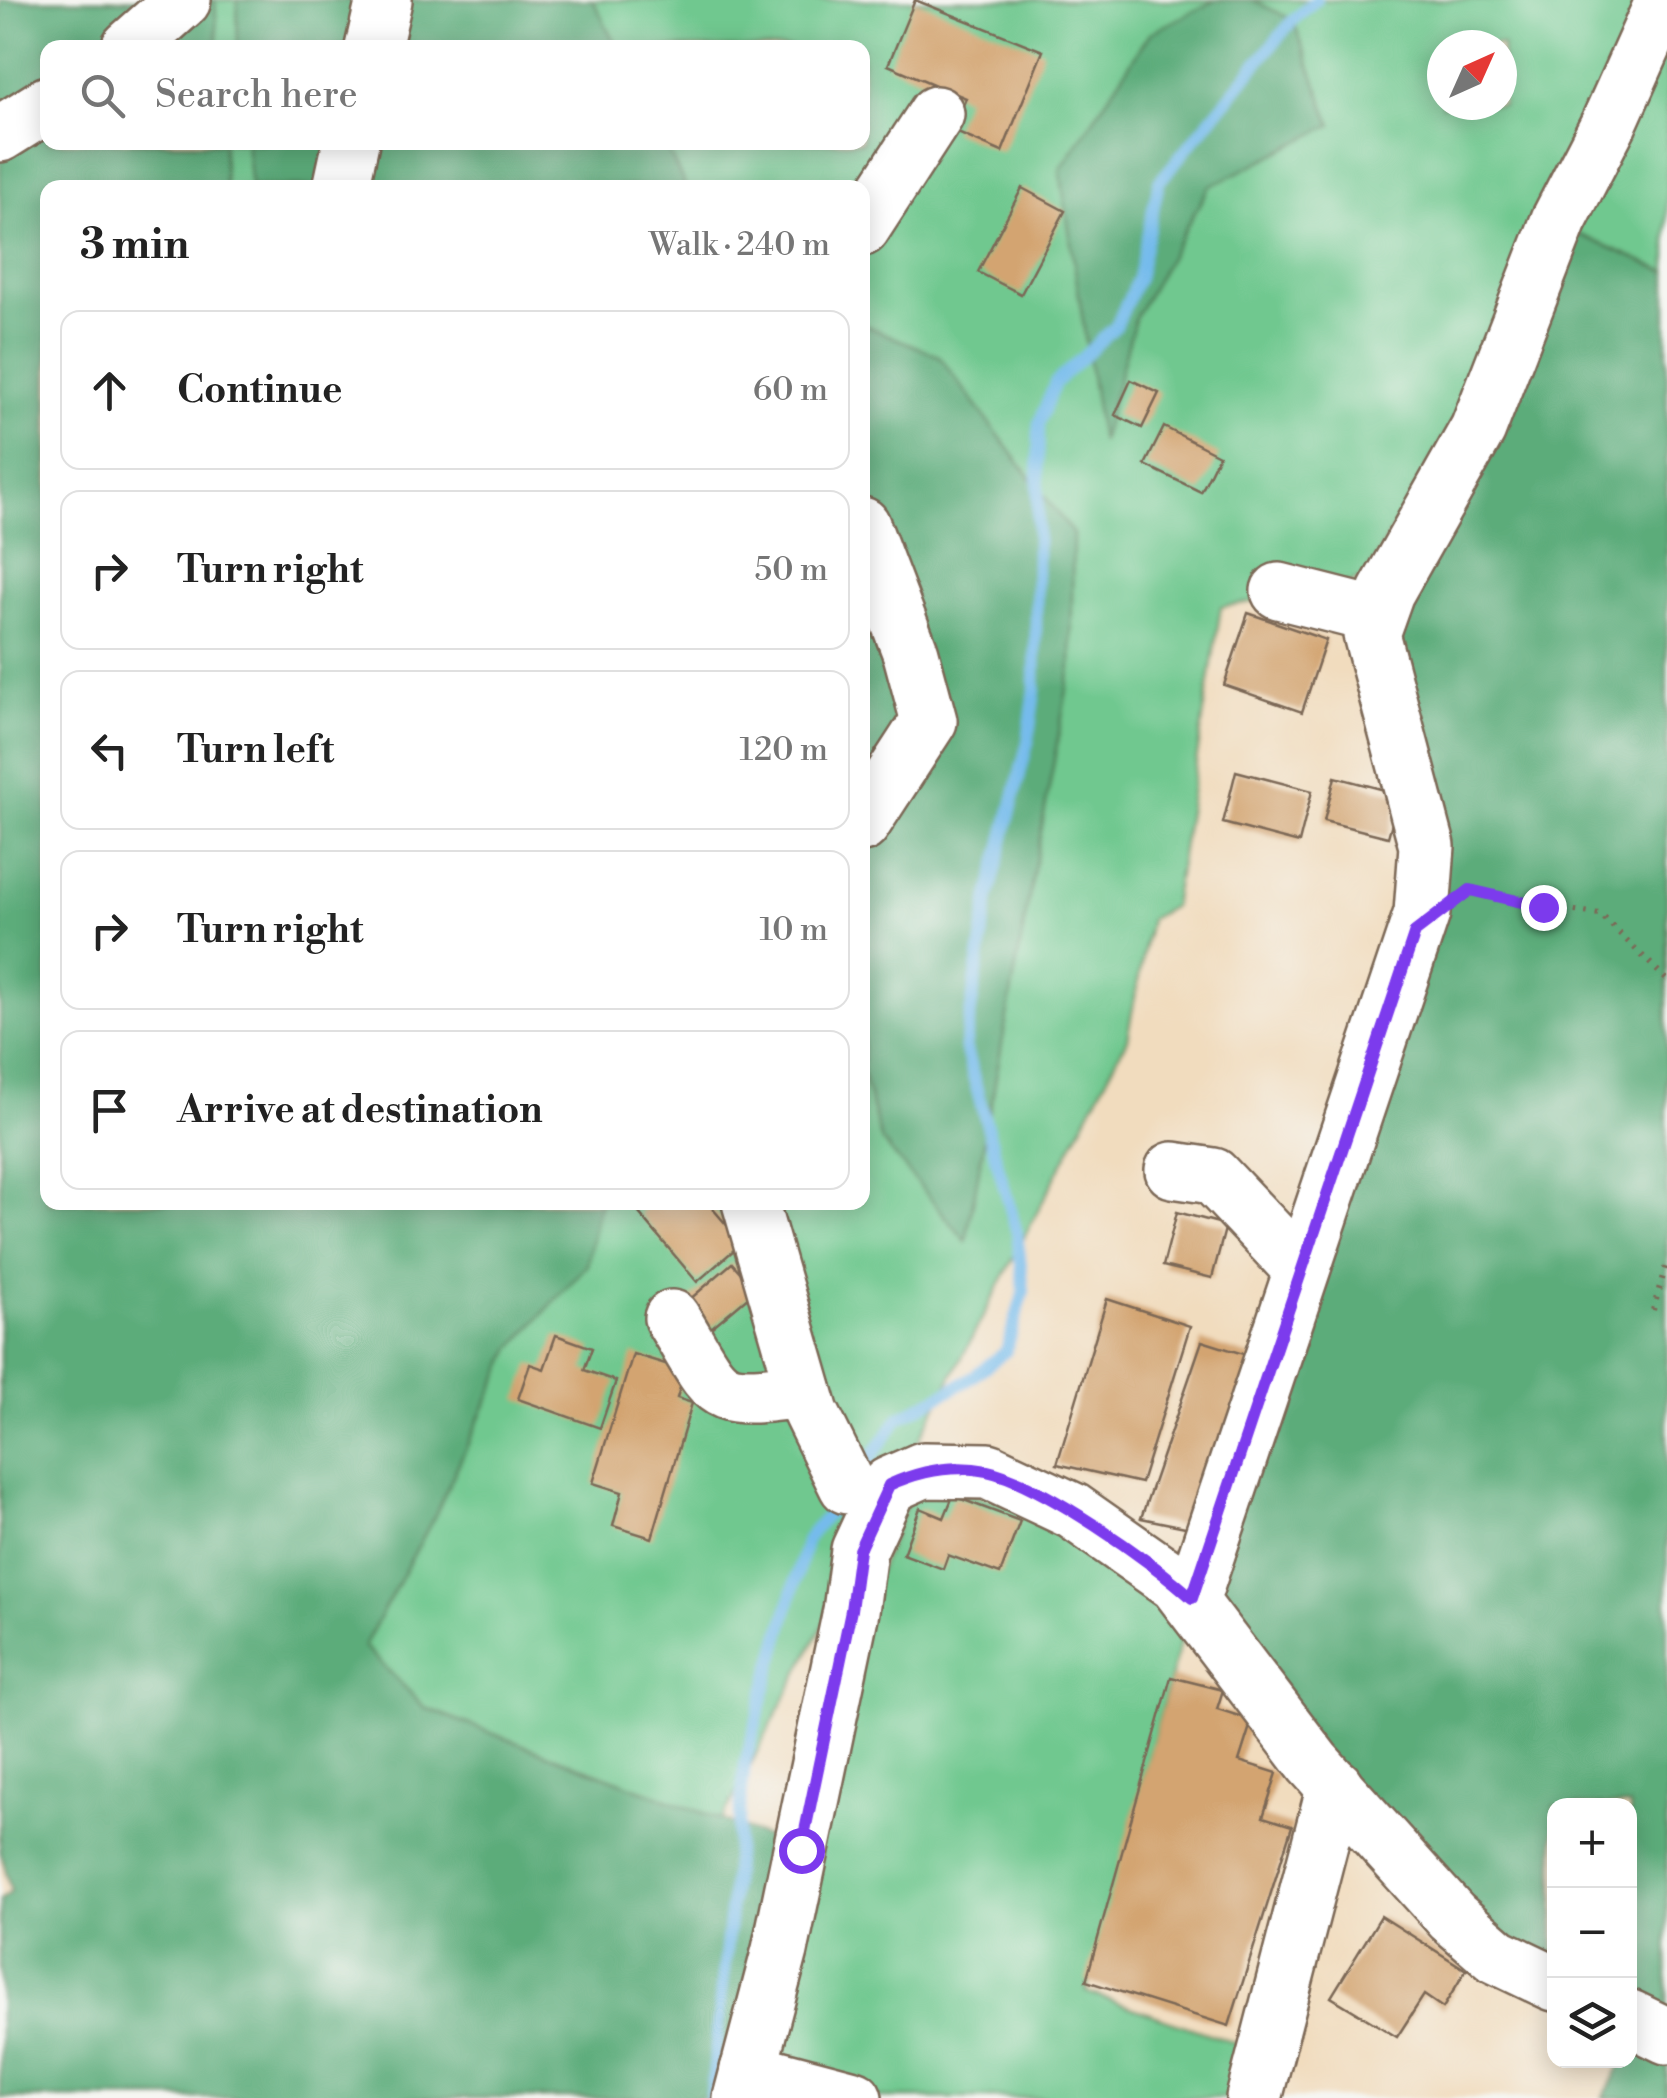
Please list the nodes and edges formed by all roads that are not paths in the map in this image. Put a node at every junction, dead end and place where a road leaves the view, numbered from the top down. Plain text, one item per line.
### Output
1 (184, 0) edge
2 (384, 0) edge
3 (1664, 0) edge
4 (138, 40) edge
5 (375, 40) edge
6 (40, 109) edge
7 (936, 114) dead end
8 (0, 134) edge
9 (349, 150) edge
10 (343, 180) edge
11 (870, 216) edge
12 (870, 546) edge
13 (1279, 591) dead end
14 (1378, 616) junction
15 (870, 812) edge
16 (1173, 1170) dead end
17 (752, 1210) edge
18 (769, 1210) edge
19 (1301, 1269) junction
20 (773, 1283) junction
21 (672, 1318) dead end
22 (804, 1390) junction
23 (846, 1486) dead end
24 (1192, 1598) junction
25 (1334, 1786) junction
26 (1547, 1980) edge
27 (1637, 2021) edge
28 (1667, 2036) edge
29 (745, 2084) edge
30 (854, 2098) edge
31 (1254, 2098) edge

1 - 4 street
2 - 5 street
3 - 14 street
6 - 8 street
7 - 11 street
9 - 10 street
12 - 15 street
13 - 14 street
14 - 19 street
16 - 19 street
17 - 20 street
18 - 20 street
19 - 24 street
20 - 22 street
21 - 22 street
22 - 23 street
24 - 25 street
24 - 29 street
25 - 26 street
25 - 31 street
27 - 28 street
29 - 30 street

